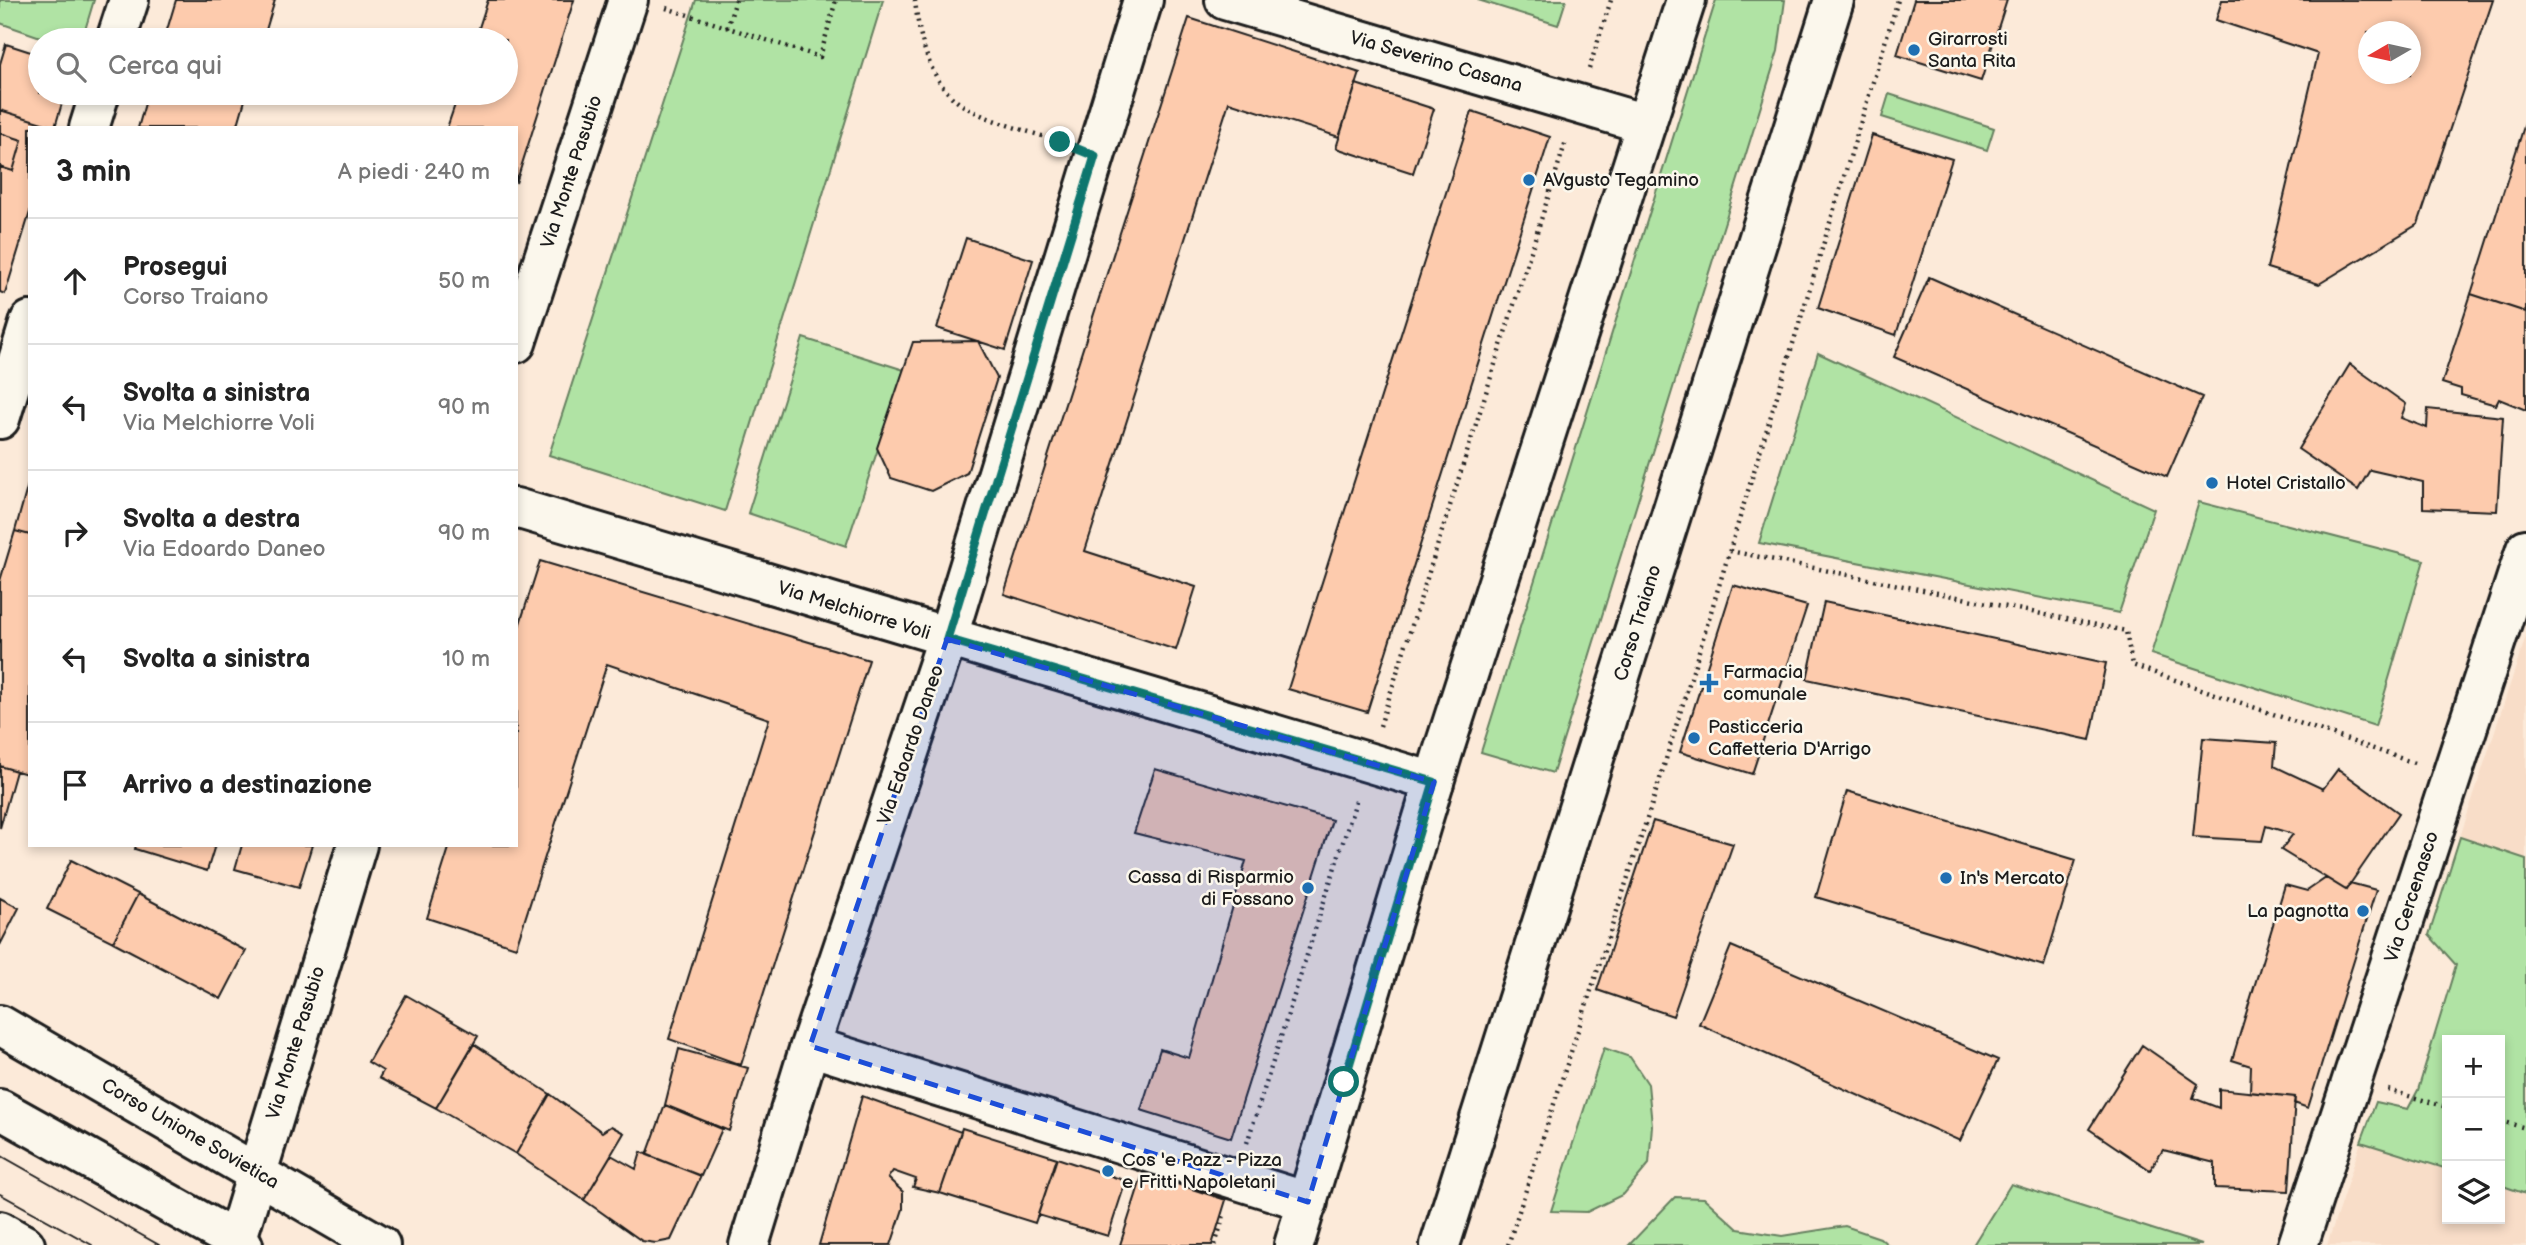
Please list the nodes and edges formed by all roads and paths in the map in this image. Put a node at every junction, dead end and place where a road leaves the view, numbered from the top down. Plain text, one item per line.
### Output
1 (129, 0) edge
2 (736, 0) edge
3 (836, 0) edge
4 (915, 0) edge
5 (1143, 0) edge
6 (1225, 0) edge
7 (1611, 0) edge
8 (1686, 0) edge
9 (1834, 0) edge
10 (1898, 0) edge
11 (641, 2) edge
12 (120, 28) edge
13 (727, 28) junction
14 (1578, 103) junction
15 (96, 105) edge
16 (1646, 124) junction
17 (90, 126) edge
18 (1095, 156) junction
19 (28, 326) edge
20 (518, 338) edge
21 (16, 357) edge
22 (0, 419) edge
23 (518, 509) edge
24 (2526, 549) edge
25 (1730, 551) junction
26 (947, 639) junction
27 (1368, 764) junction
28 (2451, 776) junction
29 (1434, 782) junction
30 (357, 847) edge
31 (0, 1024) edge
32 (810, 1046) junction
33 (2386, 1090) dead end
34 (2442, 1106) edge
35 (0, 1109) edge
36 (2505, 1122) edge
37 (2526, 1128) edge
38 (256, 1172) junction
39 (1236, 1180) junction
40 (1308, 1202) junction
41 (0, 1231) edge
42 (238, 1244) edge
43 (25, 1245) edge
44 (380, 1245) edge
45 (749, 1245) edge
46 (1215, 1245) edge
47 (1294, 1245) edge
48 (1314, 1245) edge
49 (1440, 1245) edge
50 (1508, 1245) edge
51 (2298, 1245) edge

1 - 12 street
2 - 13 path
3 - 13 path
4 - 18 path
5 - 18 street, Via Edoardo Daneo
6 - 14 street, Via Severino Casana
7 - 14 path
8 - 16 street
9 - 49 street, Corso Traiano
10 - 25 path
11 - 13 path
11 - 20 street, Via Monte Pasubio
14 - 16 street, Via Severino Casana
14 - 27 path
15 - 17 street
16 - 29 street
18 - 26 street, Via Edoardo Daneo
19 - 21 street
21 - 22 street
23 - 26 street, Via Melchiorre Voli
24 - 28 street, Via Cercenasco
25 - 28 path
25 - 50 path
26 - 27 street, Via Melchiorre Voli
26 - 32 street, Via Edoardo Daneo
27 - 29 street, Via Melchiorre Voli
27 - 39 path
28 - 51 street, Via Cercenasco
29 - 40 street
30 - 38 street, Via Monte Pasubio
31 - 38 street, Corso Unione Sovietica
32 - 39 street
32 - 45 street, Via Edoardo Daneo
33 - 34 path
35 - 42 street
36 - 37 path
38 - 42 street, Via Monte Pasubio
38 - 44 street, Corso Unione Sovietica
39 - 40 street
39 - 46 path
40 - 47 street
40 - 48 street
41 - 43 street

